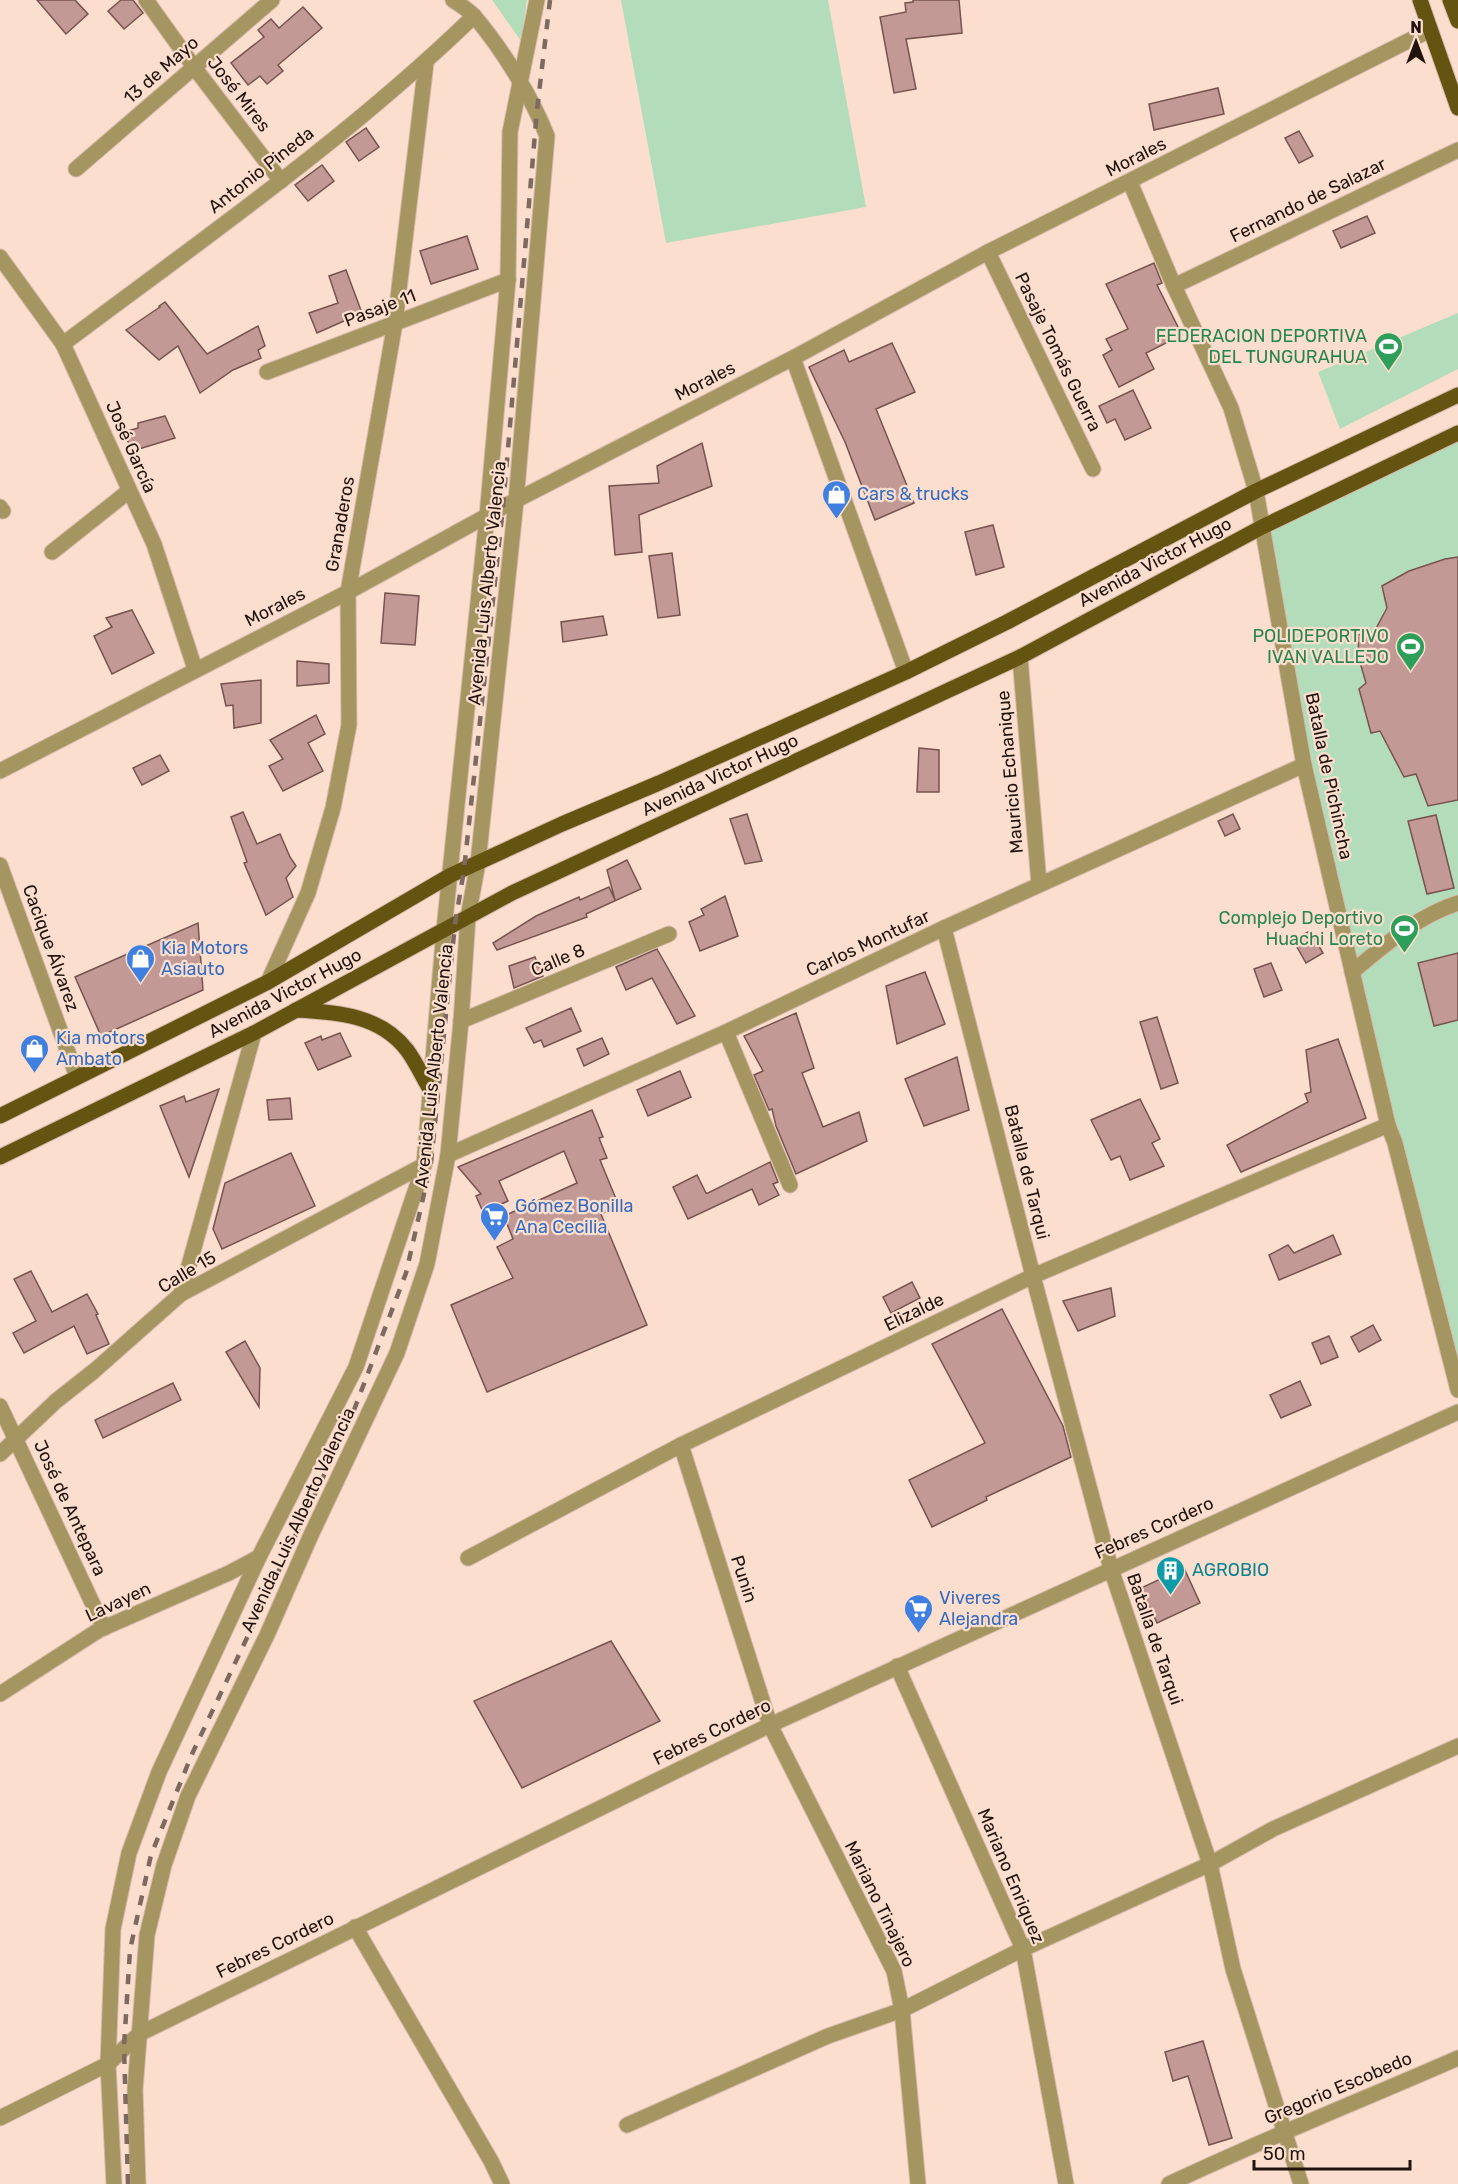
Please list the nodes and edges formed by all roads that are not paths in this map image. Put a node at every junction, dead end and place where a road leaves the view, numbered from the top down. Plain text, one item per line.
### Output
1 (146, 0) edge
2 (272, 0) edge
3 (453, 0) edge
4 (537, 0) edge
5 (1420, 0) edge
6 (1450, 0) edge
7 (474, 16) junction
8 (1458, 21) edge
9 (1430, 30) junction
10 (426, 63) junction
11 (194, 67) junction
12 (520, 83) junction
13 (1458, 108) edge
14 (1458, 150) edge
15 (76, 169) dead end
16 (282, 181) junction
17 (1130, 182) junction
18 (988, 252) junction
19 (0, 257) edge
20 (508, 280) junction
21 (1174, 286) junction
22 (395, 323) junction
23 (63, 344) junction
24 (793, 358) junction
25 (267, 372) dead end
26 (1458, 395) edge
27 (1458, 433) edge
28 (1093, 469) dead end
29 (129, 491) junction
30 (1256, 491) junction
31 (516, 501) junction
32 (487, 516) junction
33 (1262, 527) junction
34 (52, 552) dead end
35 (348, 592) junction
36 (1020, 657) junction
37 (195, 669) junction
38 (906, 672) junction
39 (1304, 765) junction
40 (0, 771) edge
41 (478, 863) junction
42 (0, 865) edge
43 (451, 875) junction
44 (1039, 884) junction
45 (1458, 903) edge
46 (468, 917) junction
47 (944, 928) junction
48 (444, 930) junction
49 (669, 934) dead end
50 (1352, 972) junction
51 (268, 982) junction
52 (296, 1011) junction
53 (461, 1021) junction
54 (726, 1032) junction
55 (254, 1033) junction
56 (77, 1077) junction
57 (430, 1091) junction
58 (0, 1116) edge
59 (1388, 1125) junction
60 (448, 1155) junction
61 (0, 1157) edge
62 (424, 1166) junction
63 (790, 1185) dead end
64 (1033, 1276) junction
65 (181, 1294) junction
66 (1458, 1390) edge
67 (0, 1406) edge
68 (1458, 1412) edge
69 (16, 1440) junction
70 (681, 1445) junction
71 (0, 1454) edge
72 (259, 1557) junction
73 (468, 1558) dead end
74 (1111, 1569) junction
75 (104, 1628) junction
76 (897, 1666) junction
77 (0, 1694) edge
78 (770, 1725) junction
79 (1458, 1746) edge
80 (1210, 1864) junction
81 (355, 1928) junction
82 (1023, 1949) junction
83 (902, 2010) junction
84 (139, 2034) junction
85 (1458, 2058) edge
86 (108, 2064) junction
87 (0, 2118) edge
88 (627, 2125) dead end
89 (1284, 2131) junction
90 (114, 2184) edge
91 (138, 2184) edge
92 (502, 2184) edge
93 (918, 2184) edge
94 (1066, 2184) edge
95 (1169, 2184) edge
96 (1301, 2184) edge

1 - 11 street, José Mires
2 - 11 street, 13 de Mayo
3 - 7 street
4 - 12 street, Avenida Luis Alberto Valencia
5 - 9 main road
6 - 8 main road
7 - 10 street, Antonio Pineda
7 - 12 street
9 - 13 main road
9 - 17 street, Morales
10 - 16 street, Antonio Pineda
10 - 22 street, Granaderos
11 - 15 street, 13 de Mayo
11 - 16 street, José Mires
12 - 20 street, Avenida Luis Alberto Valencia
12 - 31 street, Avenida Luis Alberto Valencia
14 - 21 street, Fernando de Salazar
16 - 23 street, Antonio Pineda
17 - 18 street, Morales
17 - 21 street, Batalla de Pichincha
18 - 24 street, Morales
18 - 28 street, Pasaje Tomás Guerra
19 - 23 street, José García
20 - 22 street, Pasaje 11
20 - 32 street, Avenida Luis Alberto Valencia
21 - 30 street, Batalla de Pichincha
22 - 25 street, Pasaje 11
22 - 35 street, Granaderos
23 - 29 street, José García
24 - 31 street, Morales
24 - 38 street
26 - 30 main road, Avenida Victor Hugo
27 - 33 main road, Avenida Victor Hugo
29 - 34 street
29 - 37 street, José García
30 - 33 street, Batalla de Pichincha
30 - 38 main road, Avenida Victor Hugo
31 - 32 street, Morales
31 - 41 street, Avenida Luis Alberto Valencia
32 - 35 street, Morales
32 - 43 street, Avenida Luis Alberto Valencia
33 - 36 main road, Avenida Victor Hugo
33 - 39 street, Batalla de Pichincha
35 - 37 street, Morales
35 - 51 street, Granaderos
36 - 44 street, Mauricio Echanique
36 - 46 main road, Avenida Victor Hugo
37 - 40 street, Morales
38 - 41 main road, Avenida Victor Hugo
39 - 44 street, Carlos Montufar
39 - 50 street, Batalla de Pichincha
41 - 43 main road, Avenida Victor Hugo
41 - 46 street, Avenida Luis Alberto Valencia
42 - 56 street, Cacique Álvarez
43 - 48 street, Avenida Luis Alberto Valencia
43 - 51 main road, Avenida Victor Hugo
44 - 47 street, Carlos Montufar
45 - 50 street
46 - 48 main road, Avenida Victor Hugo
46 - 53 street, Avenida Luis Alberto Valencia
47 - 54 street, Carlos Montufar
47 - 64 street, Batalla de Tarqui
48 - 52 main road, Avenida Victor Hugo
48 - 57 street, Avenida Luis Alberto Valencia
49 - 53 street, Calle 8
50 - 59 street, Batalla de Pichincha
51 - 56 main road, Avenida Victor Hugo
52 - 55 main road, Avenida Victor Hugo
52 - 57 main road
53 - 60 street, Avenida Luis Alberto Valencia
54 - 60 street, Carlos Montufar
54 - 63 street
55 - 61 main road, Avenida Victor Hugo
55 - 65 street
56 - 58 main road, Avenida Victor Hugo
57 - 62 street, Avenida Luis Alberto Valencia
59 - 64 street, Elizalde
59 - 66 street, Batalla de Pichincha
60 - 84 street, Avenida Luis Alberto Valencia
62 - 65 street, Calle 15
62 - 72 street, Avenida Luis Alberto Valencia
64 - 70 street, Elizalde
64 - 74 street, Batalla de Tarqui
65 - 69 street, Calle 15
67 - 69 street, José de Antepara
68 - 74 street, Febres Cordero
69 - 71 street, Calle 15
69 - 75 street, José de Antepara
70 - 73 street, Elizalde
70 - 78 street, Punin
72 - 75 street, Lavayen
72 - 86 street, Avenida Luis Alberto Valencia
74 - 76 street, Febres Cordero
74 - 80 street, Batalla de Tarqui
75 - 77 street, Lavayen
76 - 78 street, Febres Cordero
76 - 82 street, Mariano Enriquez
78 - 81 street, Febres Cordero
78 - 83 street, Mariano Tinajero
79 - 80 street
80 - 82 street
80 - 89 street, Batalla de Tarqui
81 - 84 street, Febres Cordero
81 - 92 street
82 - 83 street
82 - 94 street, Mariano Enriquez
83 - 88 street
83 - 93 street, Mariano Tinajero
84 - 86 street, Febres Cordero
84 - 91 street, Avenida Luis Alberto Valencia
85 - 89 street, Gregorio Escobedo
86 - 87 street, Febres Cordero
86 - 90 street, Avenida Luis Alberto Valencia
89 - 95 street, Gregorio Escobedo
89 - 96 street, Batalla de Tarqui

